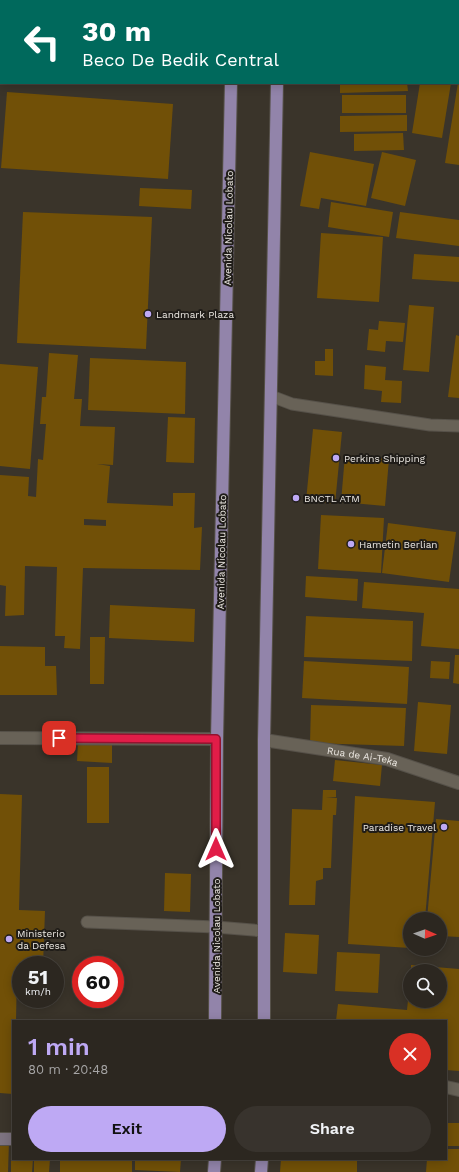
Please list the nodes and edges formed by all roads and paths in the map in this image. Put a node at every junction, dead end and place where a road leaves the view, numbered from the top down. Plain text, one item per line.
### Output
1 (231, 84) edge
2 (277, 84) edge
3 (271, 396) junction
4 (459, 426) edge
5 (0, 738) edge
6 (216, 739) junction
7 (264, 740) junction
8 (459, 783) edge
9 (87, 922) dead end
10 (216, 928) junction
11 (264, 932) junction
12 (215, 1020) edge
13 (264, 1020) edge
14 (447, 1088) edge
15 (459, 1090) edge
16 (0, 1139) edge
17 (12, 1139) edge
18 (214, 1160) edge
19 (262, 1160) edge
20 (214, 1172) edge
21 (261, 1172) edge

1 - 6 main road, Avenida Nicolau Lobato
2 - 3 main road
3 - 4 lane
3 - 7 main road
5 - 6 street
6 - 10 main road, Avenida Nicolau Lobato
7 - 8 street, Rua de Ai-Teka
7 - 11 main road
9 - 10 lane
10 - 11 lane
10 - 12 main road, Avenida Nicolau Lobato
11 - 13 main road
14 - 15 street
16 - 17 street
18 - 20 main road
19 - 21 main road

